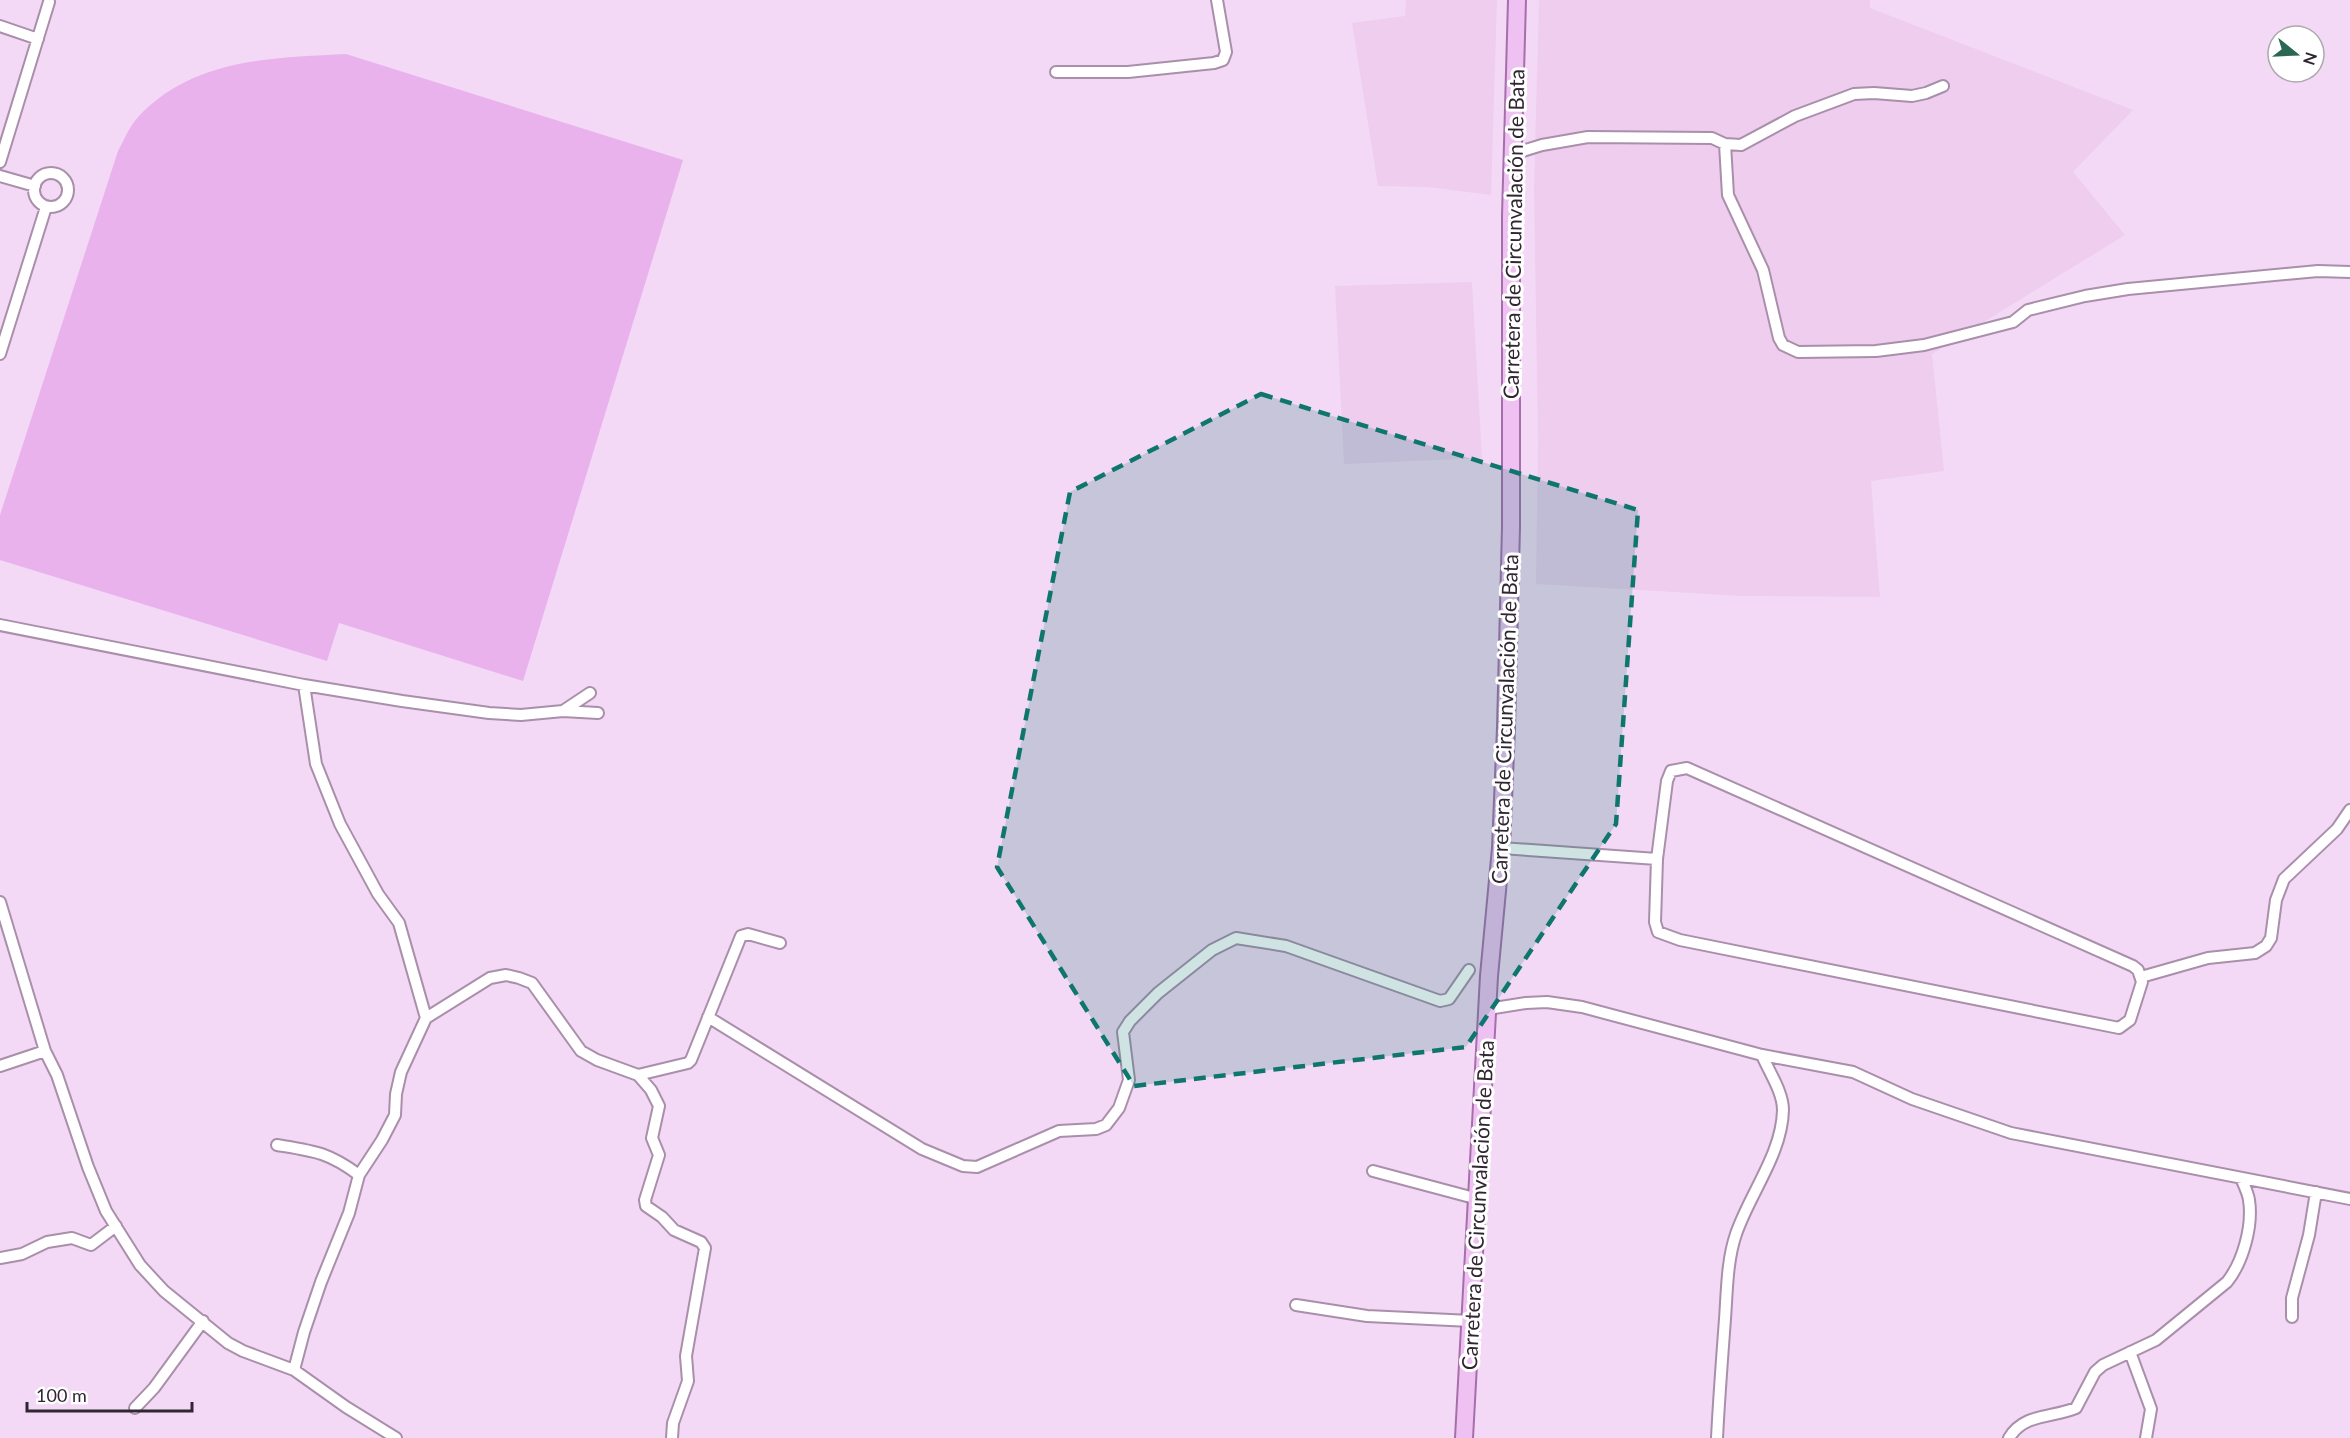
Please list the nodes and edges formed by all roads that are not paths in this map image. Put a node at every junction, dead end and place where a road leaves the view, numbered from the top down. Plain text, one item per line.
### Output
1 (1217, 0) edge
2 (1517, 0) edge
3 (50, 2) dead end
4 (0, 26) edge
5 (38, 39) junction
6 (1056, 72) dead end
7 (1942, 86) dead end
8 (1725, 144) junction
9 (1513, 154) junction
10 (0, 162) edge
11 (0, 176) edge
12 (35, 186) junction
13 (46, 207) junction
14 (2350, 272) edge
15 (0, 354) edge
16 (0, 625) edge
17 (304, 685) junction
18 (590, 693) dead end
19 (562, 711) junction
20 (598, 713) dead end
21 (2350, 810) edge
22 (1501, 848) junction
23 (1657, 859) junction
24 (0, 902) edge
25 (780, 943) dead end
26 (1468, 970) dead end
27 (2141, 976) junction
28 (1488, 1009) junction
29 (708, 1017) junction
30 (426, 1018) junction
31 (45, 1051) junction
32 (1762, 1056) junction
33 (0, 1066) edge
34 (638, 1075) junction
35 (277, 1145) dead end
36 (1373, 1172) dead end
37 (359, 1175) junction
38 (2241, 1178) junction
39 (2316, 1192) junction
40 (1478, 1199) junction
41 (2350, 1199) edge
42 (116, 1226) junction
43 (0, 1257) edge
44 (1296, 1305) dead end
45 (2292, 1317) dead end
46 (1471, 1321) junction
47 (203, 1322) junction
48 (2130, 1352) junction
49 (294, 1370) junction
50 (135, 1408) dead end
51 (390, 1436) edge
52 (672, 1438) edge
53 (1464, 1438) edge
54 (1717, 1438) edge
55 (2009, 1438) edge
56 (2146, 1438) edge

1 - 6 street
2 - 9 main road, Carretera de Circunvalación de Bata
3 - 5 street
4 - 5 street
5 - 10 street
7 - 8 street
8 - 9 street
8 - 14 street
9 - 22 main road, Carretera de Circunvalación de Bata
11 - 12 street
12 - 13 street
12 - 13 street
13 - 15 street
16 - 17 street
17 - 19 street
17 - 30 street
18 - 19 street
19 - 20 street
21 - 27 street
22 - 23 street
22 - 28 main road, Carretera de Circunvalación de Bata
23 - 27 street
23 - 27 street
24 - 31 street
25 - 29 street
26 - 29 street
28 - 32 street
28 - 40 main road, Carretera de Circunvalación de Bata
29 - 34 street
30 - 34 street
30 - 37 street
31 - 33 street
31 - 42 street
32 - 38 street
32 - 54 street
34 - 52 street
35 - 37 street
36 - 40 street
37 - 49 street
38 - 39 street
38 - 48 street
39 - 41 street
39 - 45 street
40 - 46 main road, Carretera de Circunvalación de Bata
42 - 43 street
42 - 47 street
44 - 46 street
46 - 53 main road, Carretera de Circunvalación de Bata
47 - 49 street
47 - 50 street
48 - 55 street
48 - 56 street
49 - 51 street

